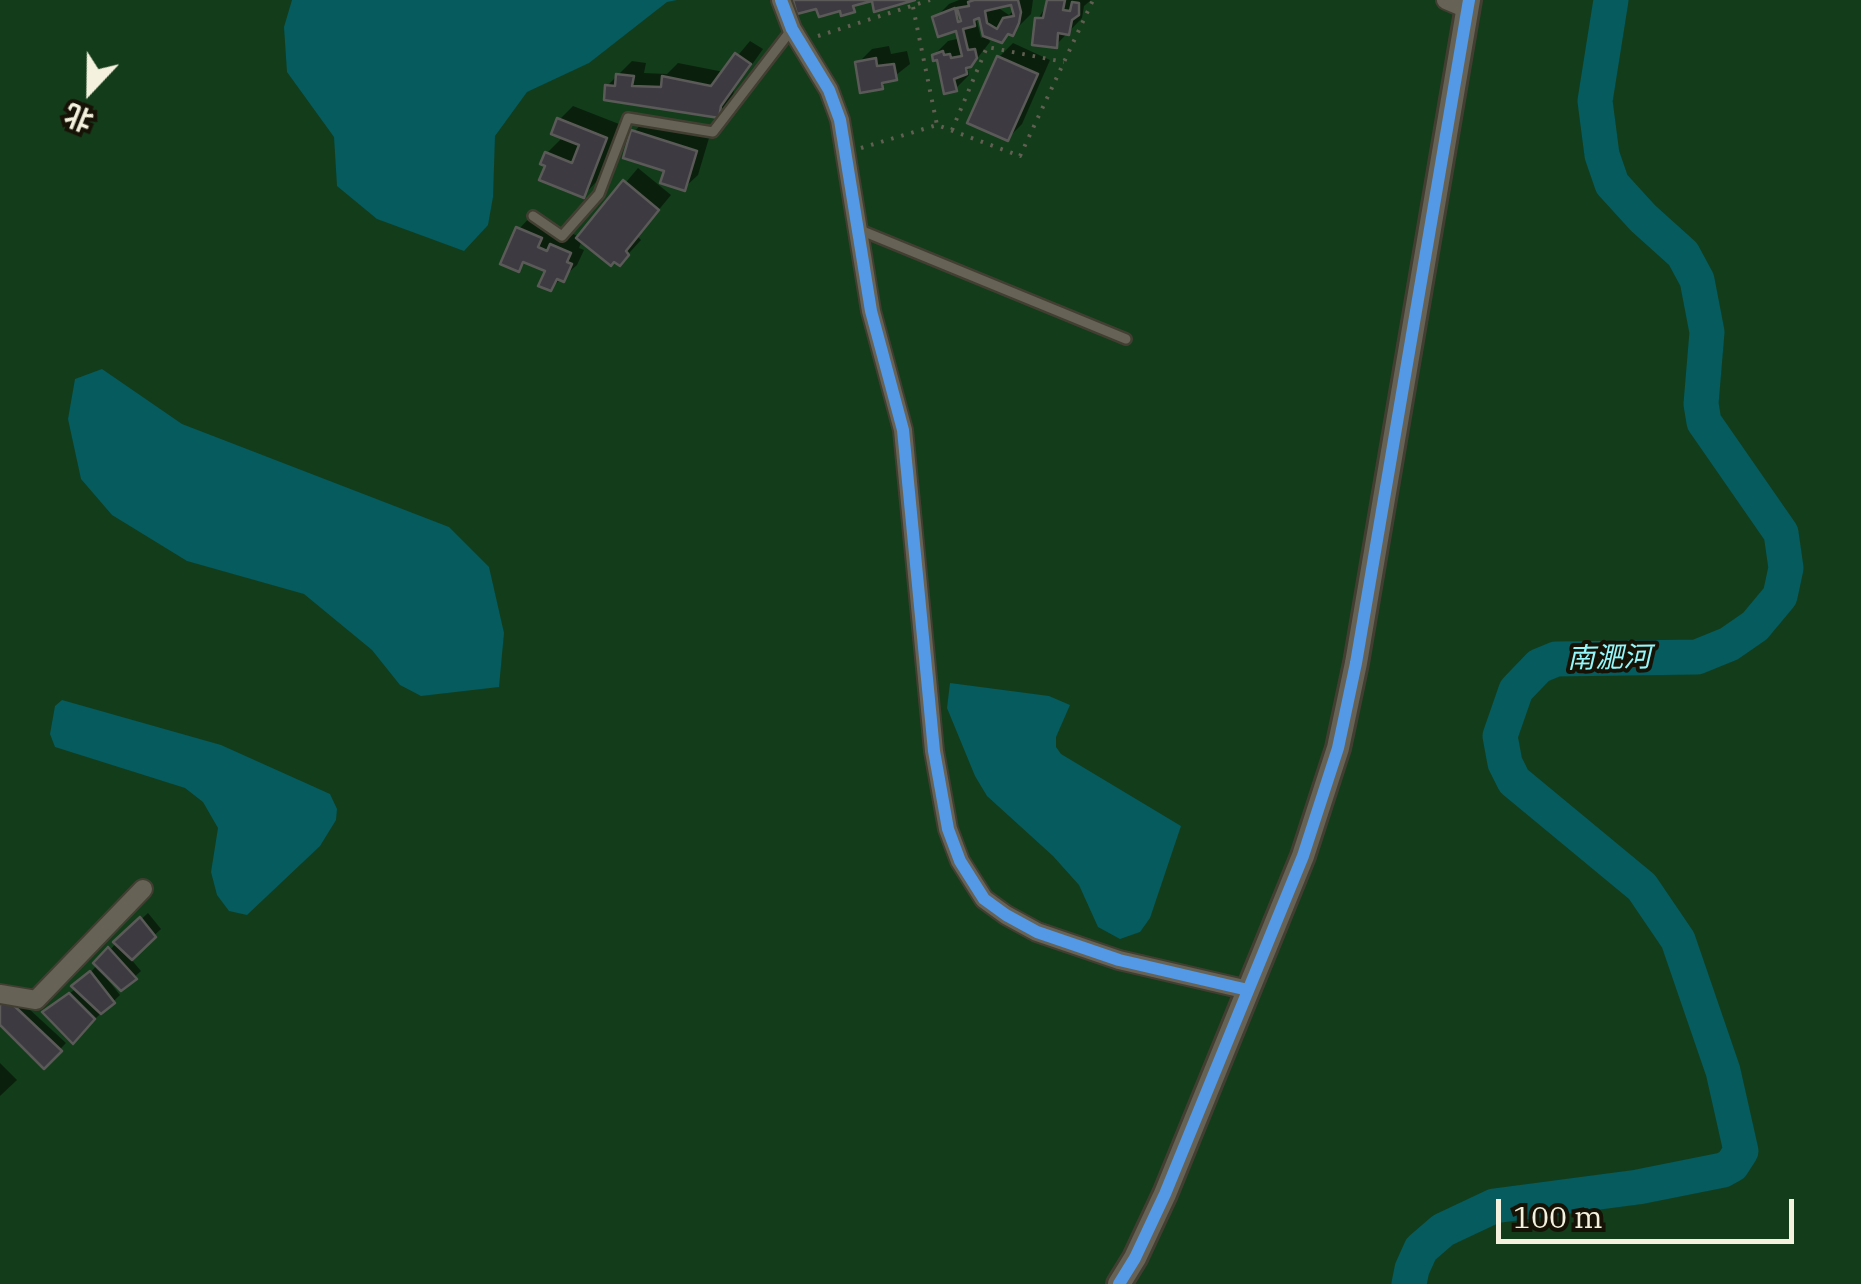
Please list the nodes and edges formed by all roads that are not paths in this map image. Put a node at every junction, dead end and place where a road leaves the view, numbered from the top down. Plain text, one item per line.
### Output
1 (781, 0) edge
2 (1461, 3) edge
3 (796, 36) junction
4 (532, 216) dead end
5 (858, 229) junction
6 (1126, 339) dead end
7 (143, 889) dead end
8 (1248, 990) junction
9 (0, 994) edge
10 (1119, 1284) edge

1 - 3 street
2 - 8 street
3 - 4 lane
3 - 5 street
5 - 6 lane
5 - 8 street
7 - 9 street
8 - 10 street

